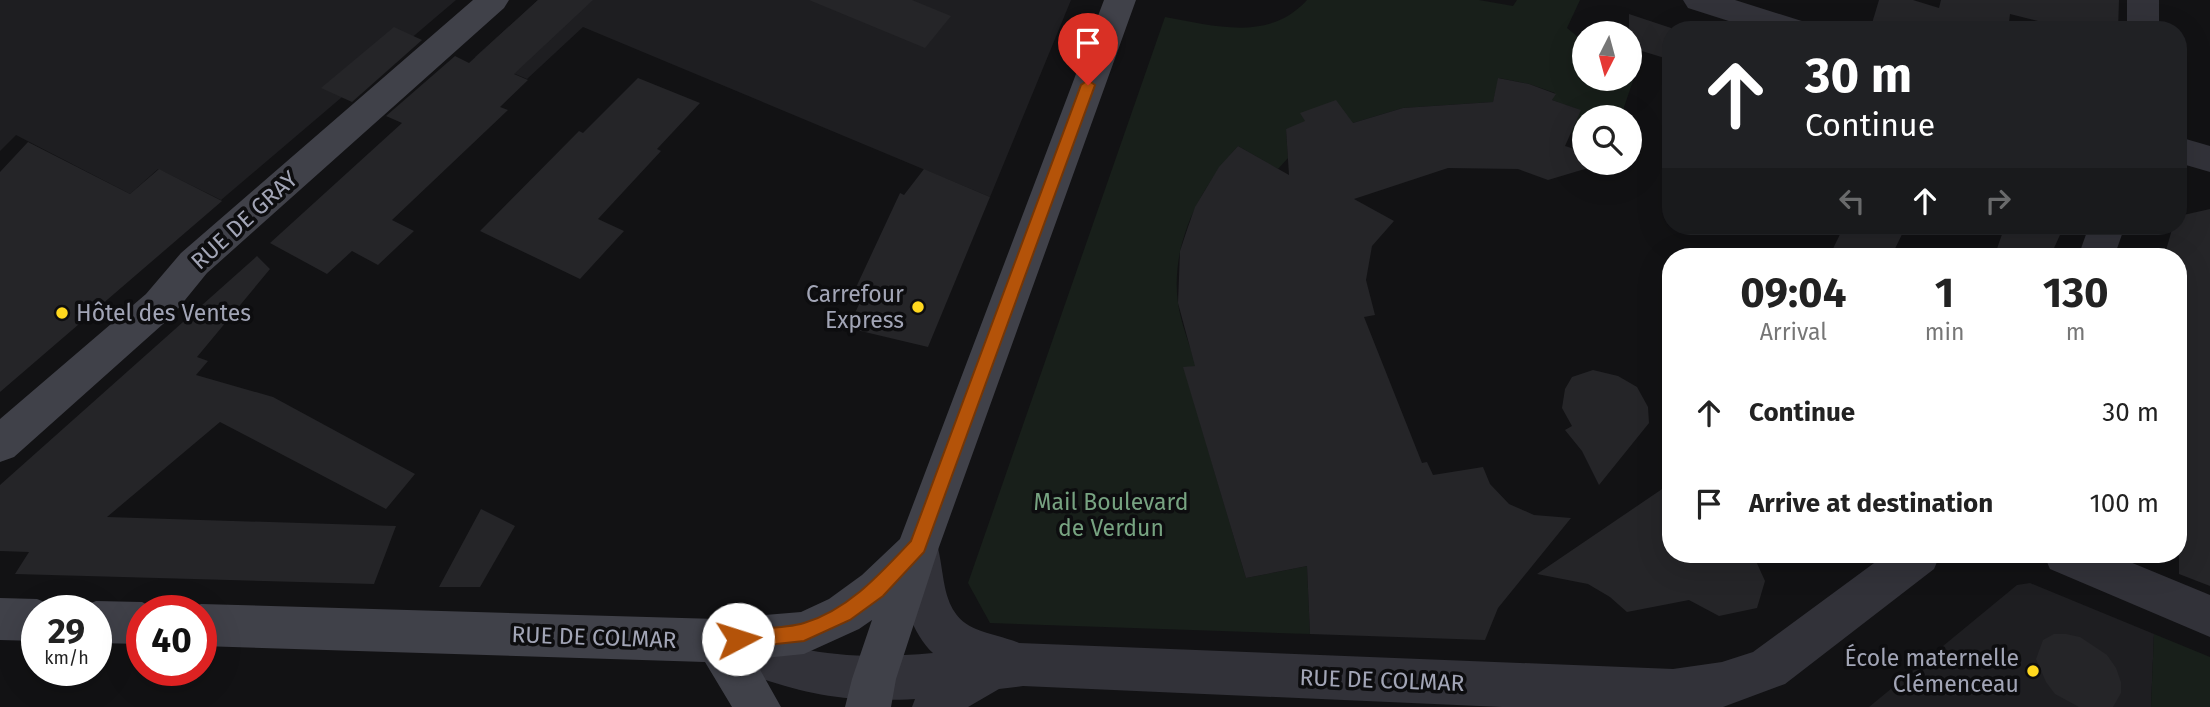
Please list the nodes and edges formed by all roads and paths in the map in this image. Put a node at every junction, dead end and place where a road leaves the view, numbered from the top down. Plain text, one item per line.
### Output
1 (493, 0) edge
2 (1120, 0) edge
3 (1699, 0) edge
4 (2143, 0) edge
5 (1766, 21) edge
6 (2143, 21) edge
7 (2187, 152) edge
8 (2210, 159) edge
9 (0, 444) edge
10 (918, 547) junction
11 (1908, 563) edge
12 (2085, 563) edge
13 (2210, 616) edge
14 (0, 619) edge
15 (21, 620) edge
16 (217, 625) edge
17 (717, 641) junction
18 (1023, 664) junction
19 (871, 693) edge
20 (1675, 700) edge
21 (758, 707) edge
22 (935, 707) edge

1 - 9 street, RUE DE GRAY
2 - 10 street
3 - 5 street
4 - 6 street
7 - 8 street
10 - 17 street
10 - 18 street, RUE DE COLMAR
10 - 19 street
11 - 20 street, RUE DE COLMAR
12 - 13 street
14 - 15 street
16 - 17 street, RUE DE COLMAR
17 - 19 street, RUE DE COLMAR
17 - 21 street
18 - 19 street, RUE DE COLMAR
18 - 20 street, RUE DE COLMAR
18 - 22 street

